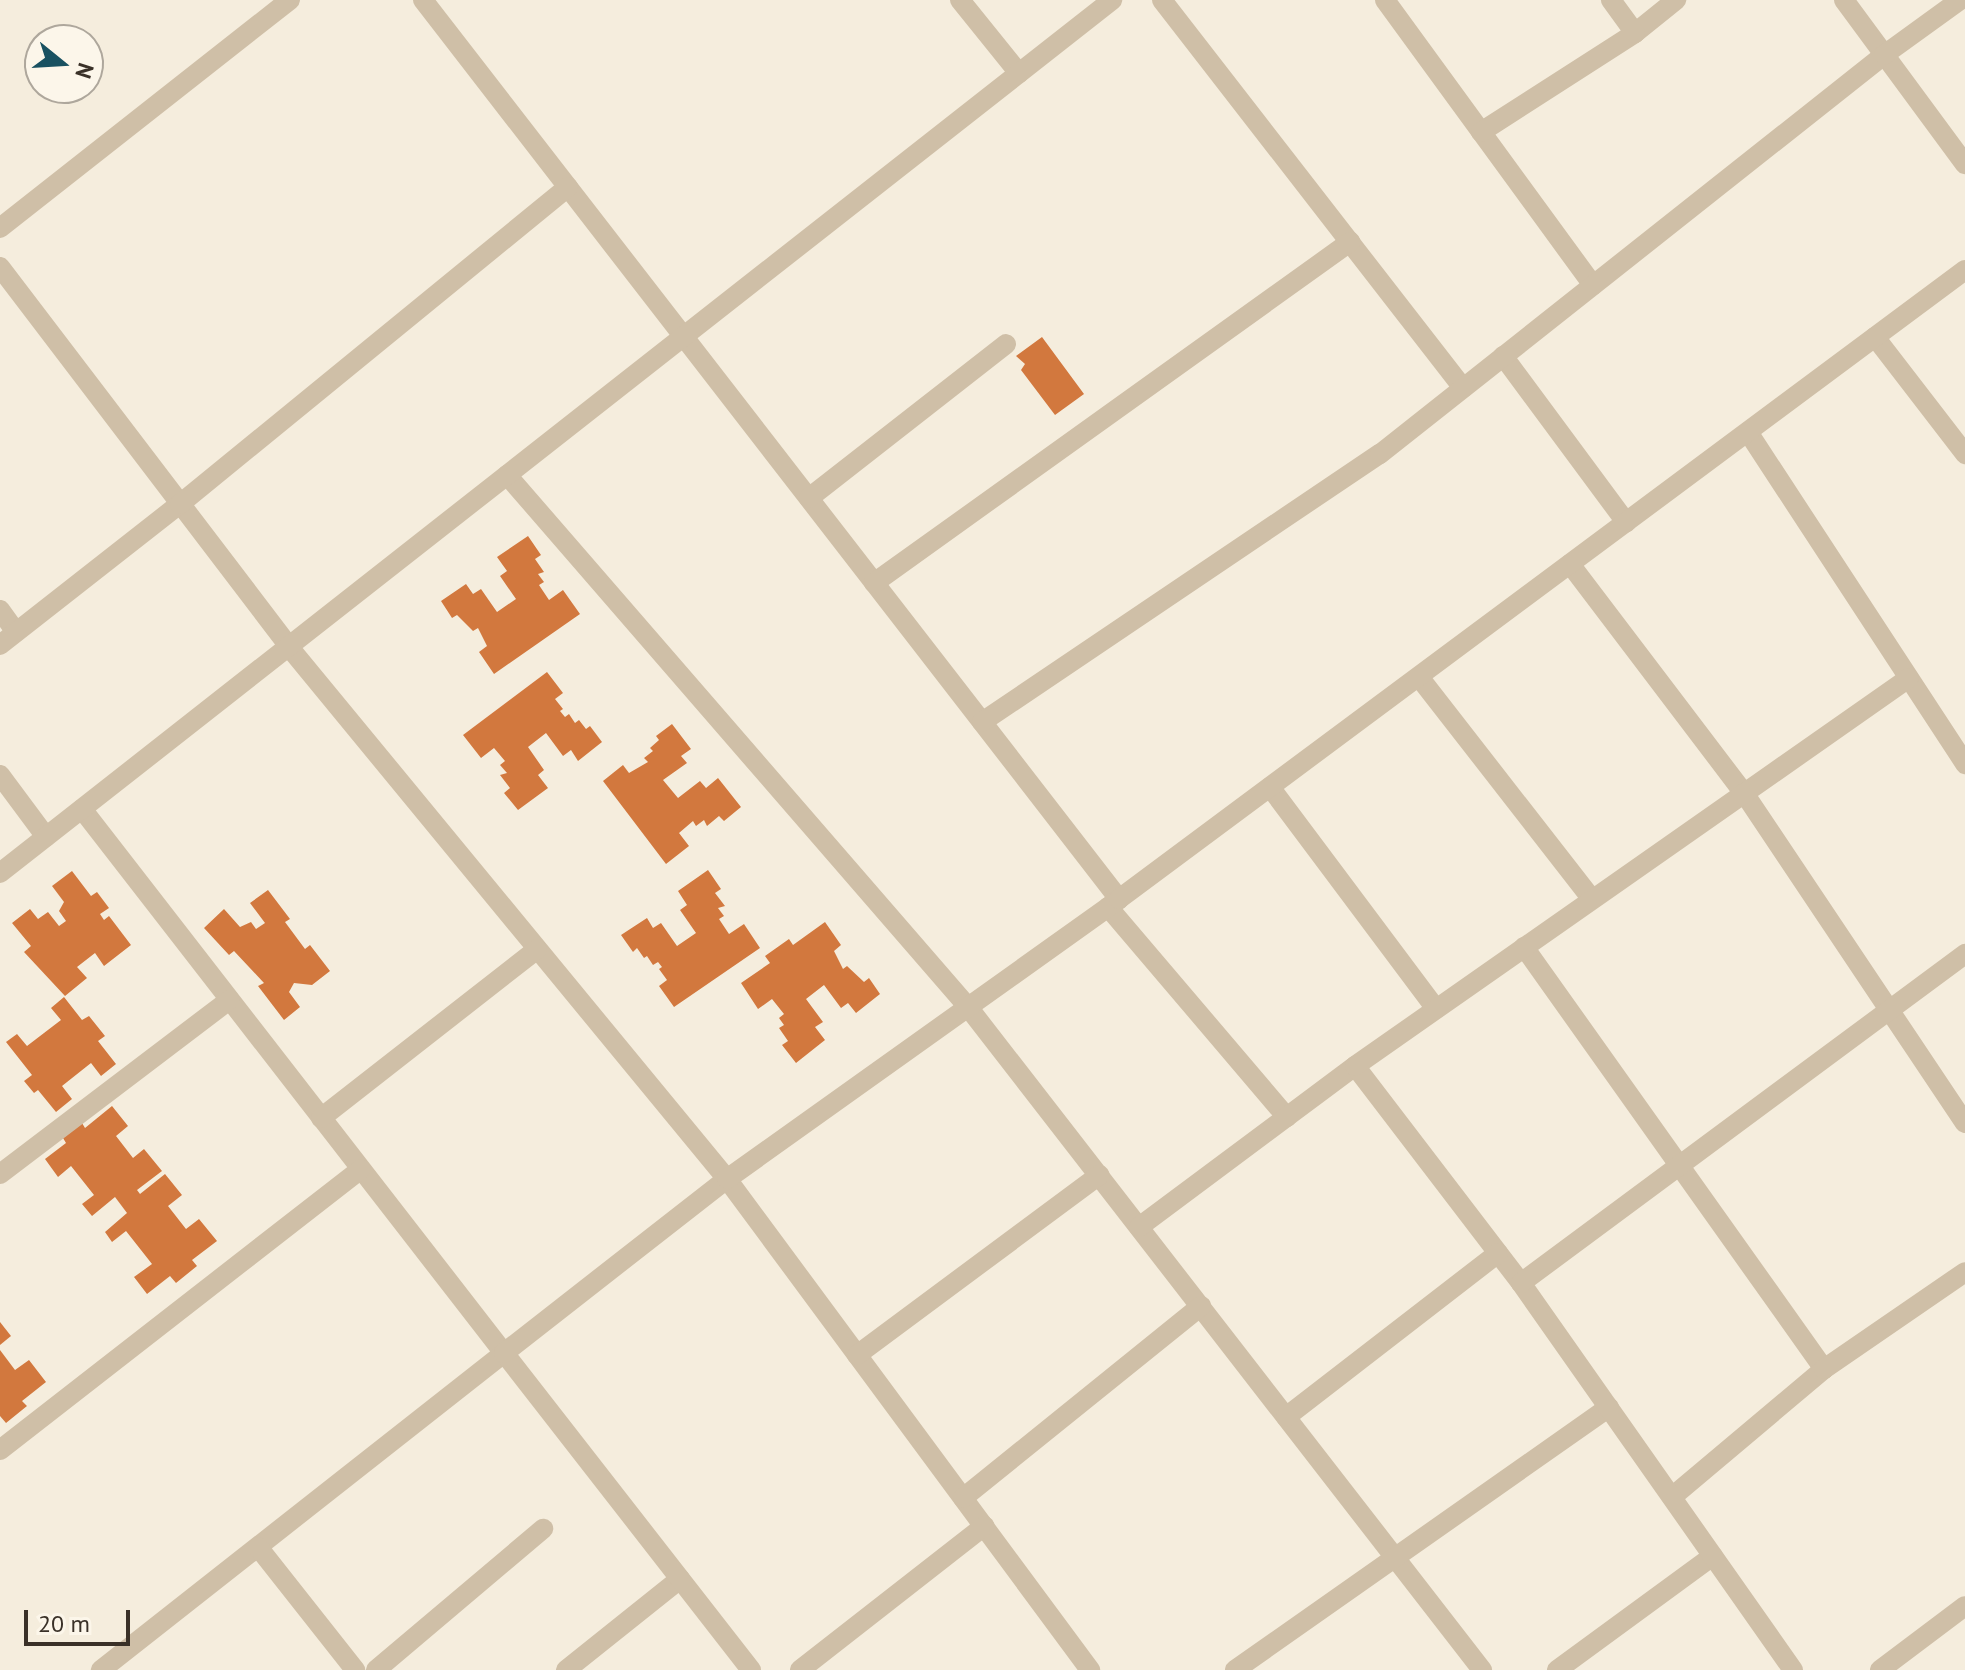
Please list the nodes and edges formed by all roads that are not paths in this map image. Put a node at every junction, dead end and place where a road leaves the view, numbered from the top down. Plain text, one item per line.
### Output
1 (290, 0) edge
2 (423, 0) edge
3 (960, 0) edge
4 (1112, 0) edge
5 (1162, 0) edge
6 (1385, 0) edge
7 (1611, 0) edge
8 (1676, 0) edge
9 (1844, 0) edge
10 (1960, 0) edge
11 (1635, 33) junction
12 (1884, 55) junction
13 (1019, 73) junction
14 (1481, 132) junction
15 (1965, 164) edge
16 (568, 187) junction
17 (0, 228) edge
18 (1350, 242) junction
19 (0, 267) edge
20 (1965, 270) edge
21 (1593, 285) junction
22 (683, 337) junction
23 (1875, 337) junction
24 (1006, 344) dead end
25 (1503, 356) junction
26 (1463, 388) junction
27 (1748, 432) junction
28 (1965, 454) edge
29 (507, 475) junction
30 (809, 498) junction
31 (180, 504) junction
32 (1626, 522) junction
33 (1570, 564) junction
34 (874, 583) junction
35 (0, 610) edge
36 (8, 639) edge
37 (289, 647) junction
38 (1419, 677) junction
39 (1909, 678) junction
40 (982, 722) junction
41 (1965, 764) edge
42 (0, 775) edge
43 (1270, 787) junction
44 (1744, 793) junction
45 (82, 809) junction
46 (46, 837) junction
47 (0, 873) edge
48 (1592, 899) junction
49 (1114, 903) junction
50 (1524, 947) junction
51 (537, 949) junction
52 (1965, 954) edge
53 (229, 1000) junction
54 (968, 1007) junction
55 (1436, 1009) junction
56 (1889, 1010) junction
57 (1355, 1066) junction
58 (1287, 1117) junction
59 (321, 1118) junction
60 (1965, 1123) edge
61 (1679, 1166) junction
62 (361, 1169) junction
63 (0, 1174) edge
64 (1099, 1175) junction
65 (727, 1179) junction
66 (1139, 1227) junction
67 (1498, 1253) junction
68 (1965, 1272) edge
69 (1521, 1283) junction
70 (1201, 1306) junction
71 (504, 1353) junction
72 (857, 1355) junction
73 (1824, 1369) junction
74 (1609, 1407) junction
75 (1286, 1417) junction
76 (0, 1450) edge
77 (1672, 1497) junction
78 (963, 1498) junction
79 (984, 1526) junction
80 (543, 1529) dead end
81 (258, 1547) junction
82 (1713, 1556) junction
83 (1395, 1557) junction
84 (680, 1579) junction
85 (1965, 1606) edge
86 (110, 1667) edge
87 (355, 1670) edge
88 (376, 1670) edge
89 (566, 1670) edge
90 (751, 1670) edge
91 (800, 1670) edge
92 (1090, 1670) edge
93 (1235, 1670) edge
94 (1482, 1670) edge
95 (1557, 1670) edge
96 (1793, 1670) edge
97 (1880, 1670) edge

1 - 17 street
2 - 16 street
3 - 13 street
4 - 13 street
5 - 18 street
6 - 14 street
7 - 11 street
8 - 11 street
9 - 12 street
10 - 12 street
11 - 14 street
12 - 15 street
12 - 21 street
13 - 22 street
14 - 21 street
16 - 22 street
16 - 31 street
18 - 26 street
18 - 34 street
19 - 31 street
20 - 23 street
21 - 25 street
22 - 29 street
22 - 30 street
23 - 27 street
23 - 28 street
24 - 30 street
25 - 26 street
25 - 32 street
26 - 40 street
27 - 32 street
27 - 39 street
29 - 37 street
29 - 54 street
30 - 34 street
31 - 36 street
31 - 37 street
32 - 33 street
33 - 38 street
33 - 44 street
34 - 40 street
35 - 36 street
37 - 45 street
37 - 51 street
38 - 43 street
38 - 48 street
39 - 41 street
39 - 44 street
40 - 49 street
42 - 46 street
43 - 49 street
43 - 55 street
44 - 48 street
44 - 56 street
45 - 46 street
45 - 53 street
46 - 47 street
48 - 50 street
49 - 54 street
49 - 58 street
50 - 55 street
50 - 61 street
51 - 59 street
51 - 65 street
52 - 56 street
53 - 59 street
53 - 63 street
54 - 64 street
54 - 65 street
55 - 57 street
56 - 60 street
56 - 61 street
57 - 58 street
57 - 67 street
58 - 66 street
59 - 62 street
61 - 69 street
61 - 73 street
62 - 71 street
62 - 76 street
64 - 66 street
64 - 72 street
65 - 71 street
65 - 72 street
66 - 70 street
67 - 69 street
67 - 75 street
68 - 73 street
69 - 74 street
70 - 75 street
70 - 78 street
71 - 81 street
71 - 84 street
72 - 78 street
73 - 77 street
74 - 77 street
74 - 83 street
75 - 83 street
77 - 82 street
78 - 79 street
79 - 91 street
79 - 92 street
80 - 88 street
81 - 86 street
81 - 87 street
82 - 95 street
82 - 96 street
83 - 93 street
83 - 94 street
84 - 89 street
84 - 90 street
85 - 97 street

